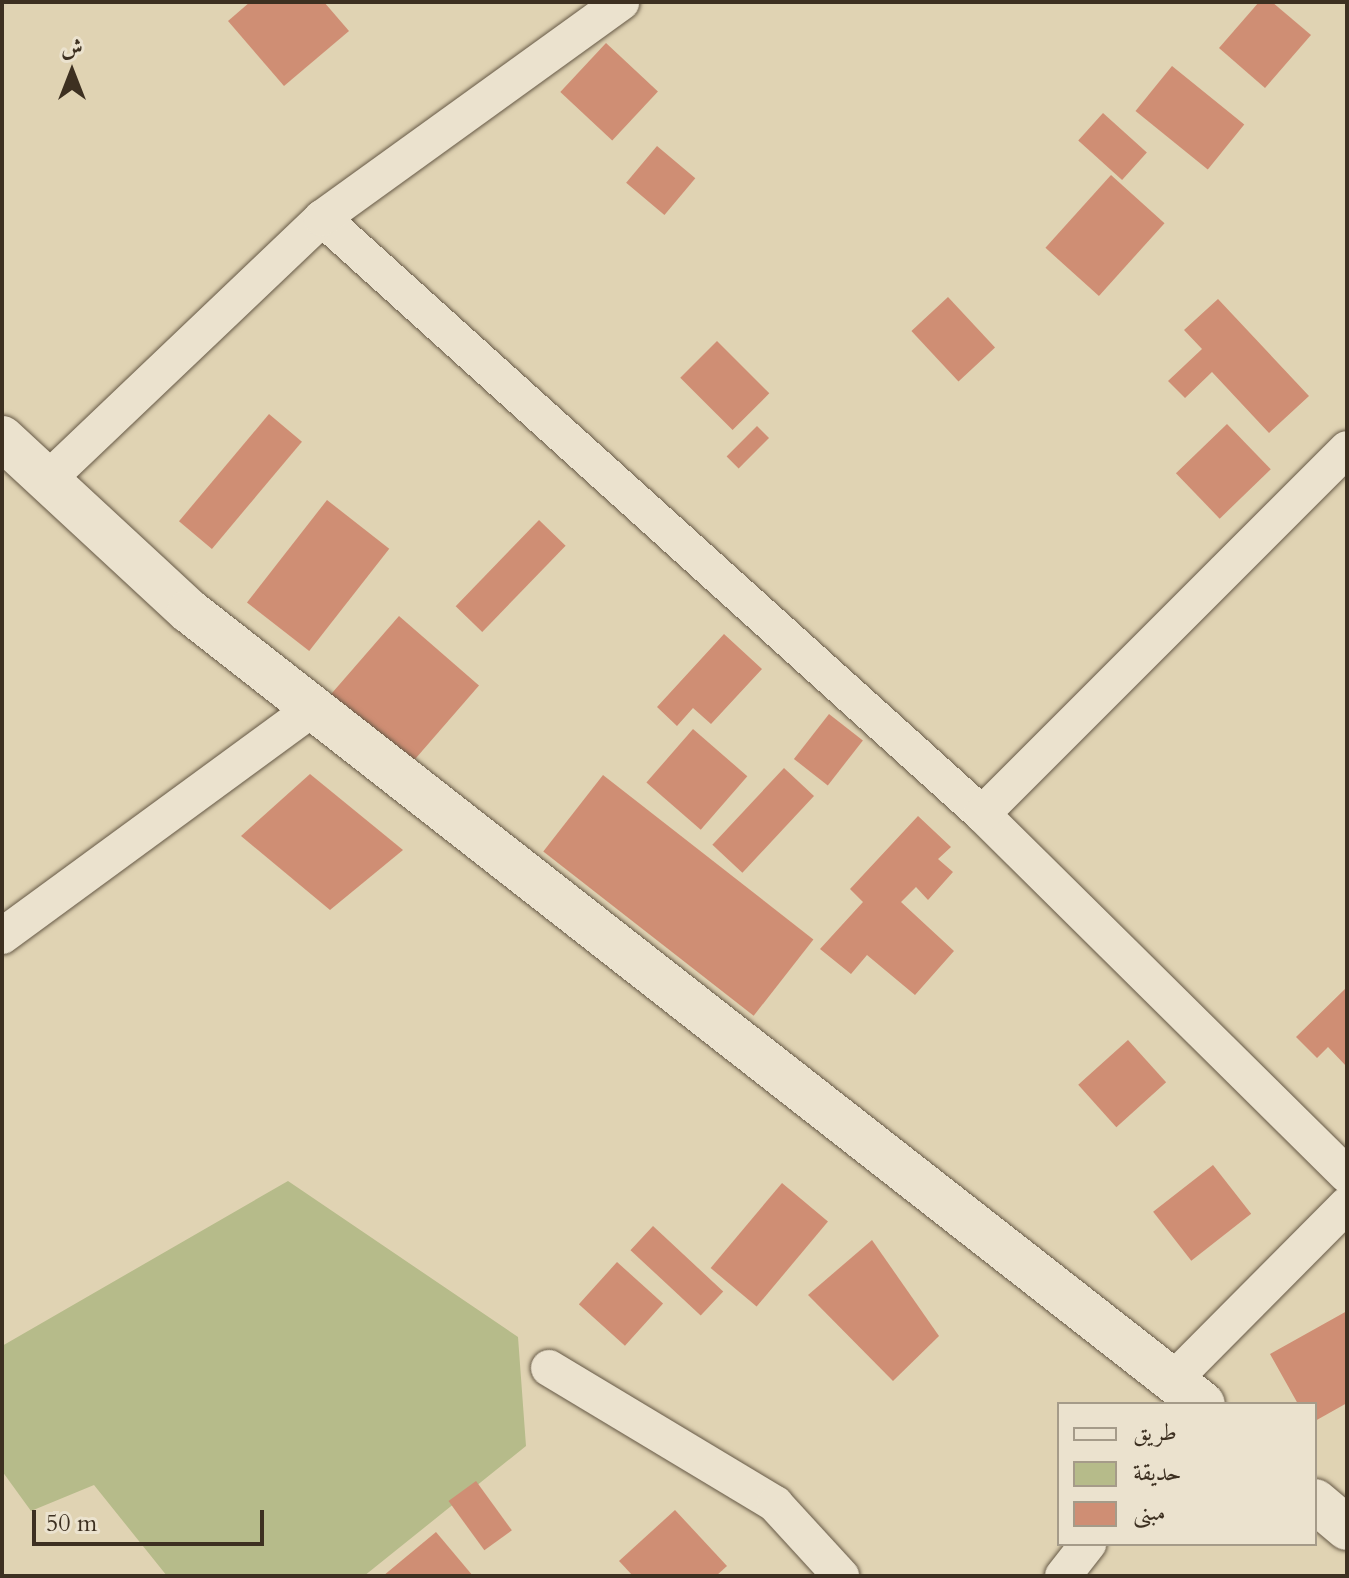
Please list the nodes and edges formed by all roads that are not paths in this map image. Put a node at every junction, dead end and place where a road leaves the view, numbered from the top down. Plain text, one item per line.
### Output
1 (621, 2) edge
2 (322, 218) junction
3 (2, 438) edge
4 (1347, 449) edge
5 (45, 482) junction
6 (312, 709) junction
7 (982, 814) junction
8 (2, 936) edge
9 (1347, 1175) edge
10 (1347, 1205) edge
11 (549, 1368) dead end
12 (1192, 1397) edge
13 (1317, 1503) edge
14 (1347, 1528) edge
15 (1086, 1546) edge
16 (841, 1576) edge
17 (1063, 1576) edge

1 - 2 street
2 - 5 street
2 - 7 street
3 - 5 main road
4 - 7 street
5 - 6 main road
6 - 8 street
6 - 12 main road
7 - 9 street
10 - 12 street
11 - 16 street
13 - 14 main road
15 - 17 street

